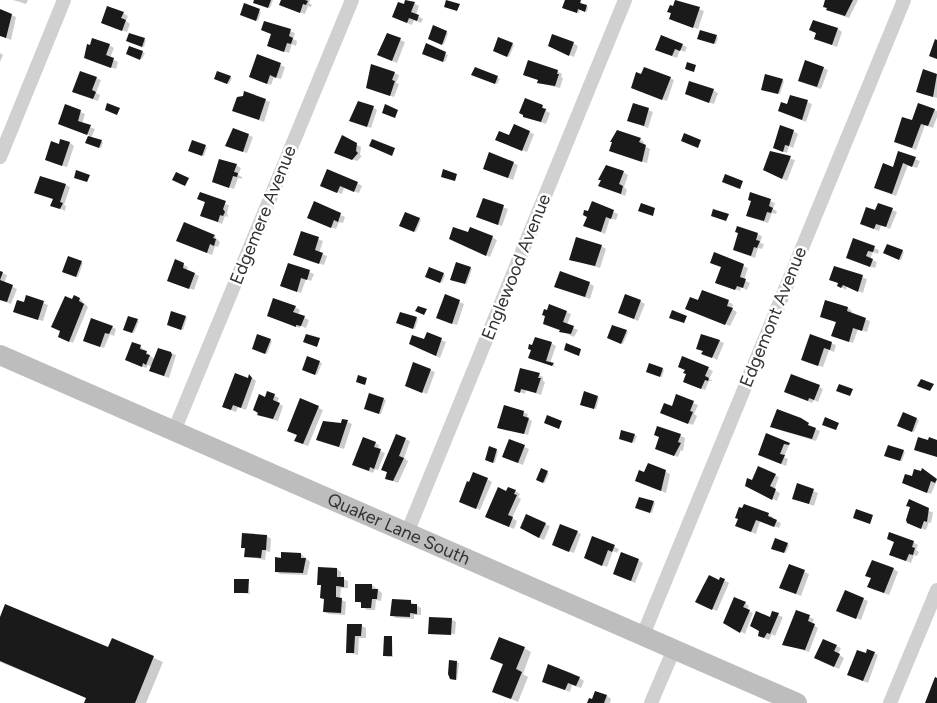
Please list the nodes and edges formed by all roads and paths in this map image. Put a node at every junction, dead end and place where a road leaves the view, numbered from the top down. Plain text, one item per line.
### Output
1 (64, 0) edge
2 (352, 0) edge
3 (625, 0) edge
4 (904, 0) edge
5 (0, 157) edge
6 (0, 354) edge
7 (174, 431) junction
8 (407, 533) junction
9 (937, 590) edge
10 (642, 635) junction
11 (674, 649) junction
12 (651, 703) edge
13 (797, 703) edge
14 (890, 703) edge

1 - 5 street
2 - 7 street, Edgemere Avenue
3 - 8 street, Englewood Avenue
4 - 10 street, Edgemont Avenue
6 - 7 main road, Quaker Lane South
7 - 8 main road, Quaker Lane South
8 - 10 main road, Quaker Lane South
9 - 14 street
10 - 11 main road, Quaker Lane South
11 - 12 street
11 - 13 main road, Quaker Lane South

